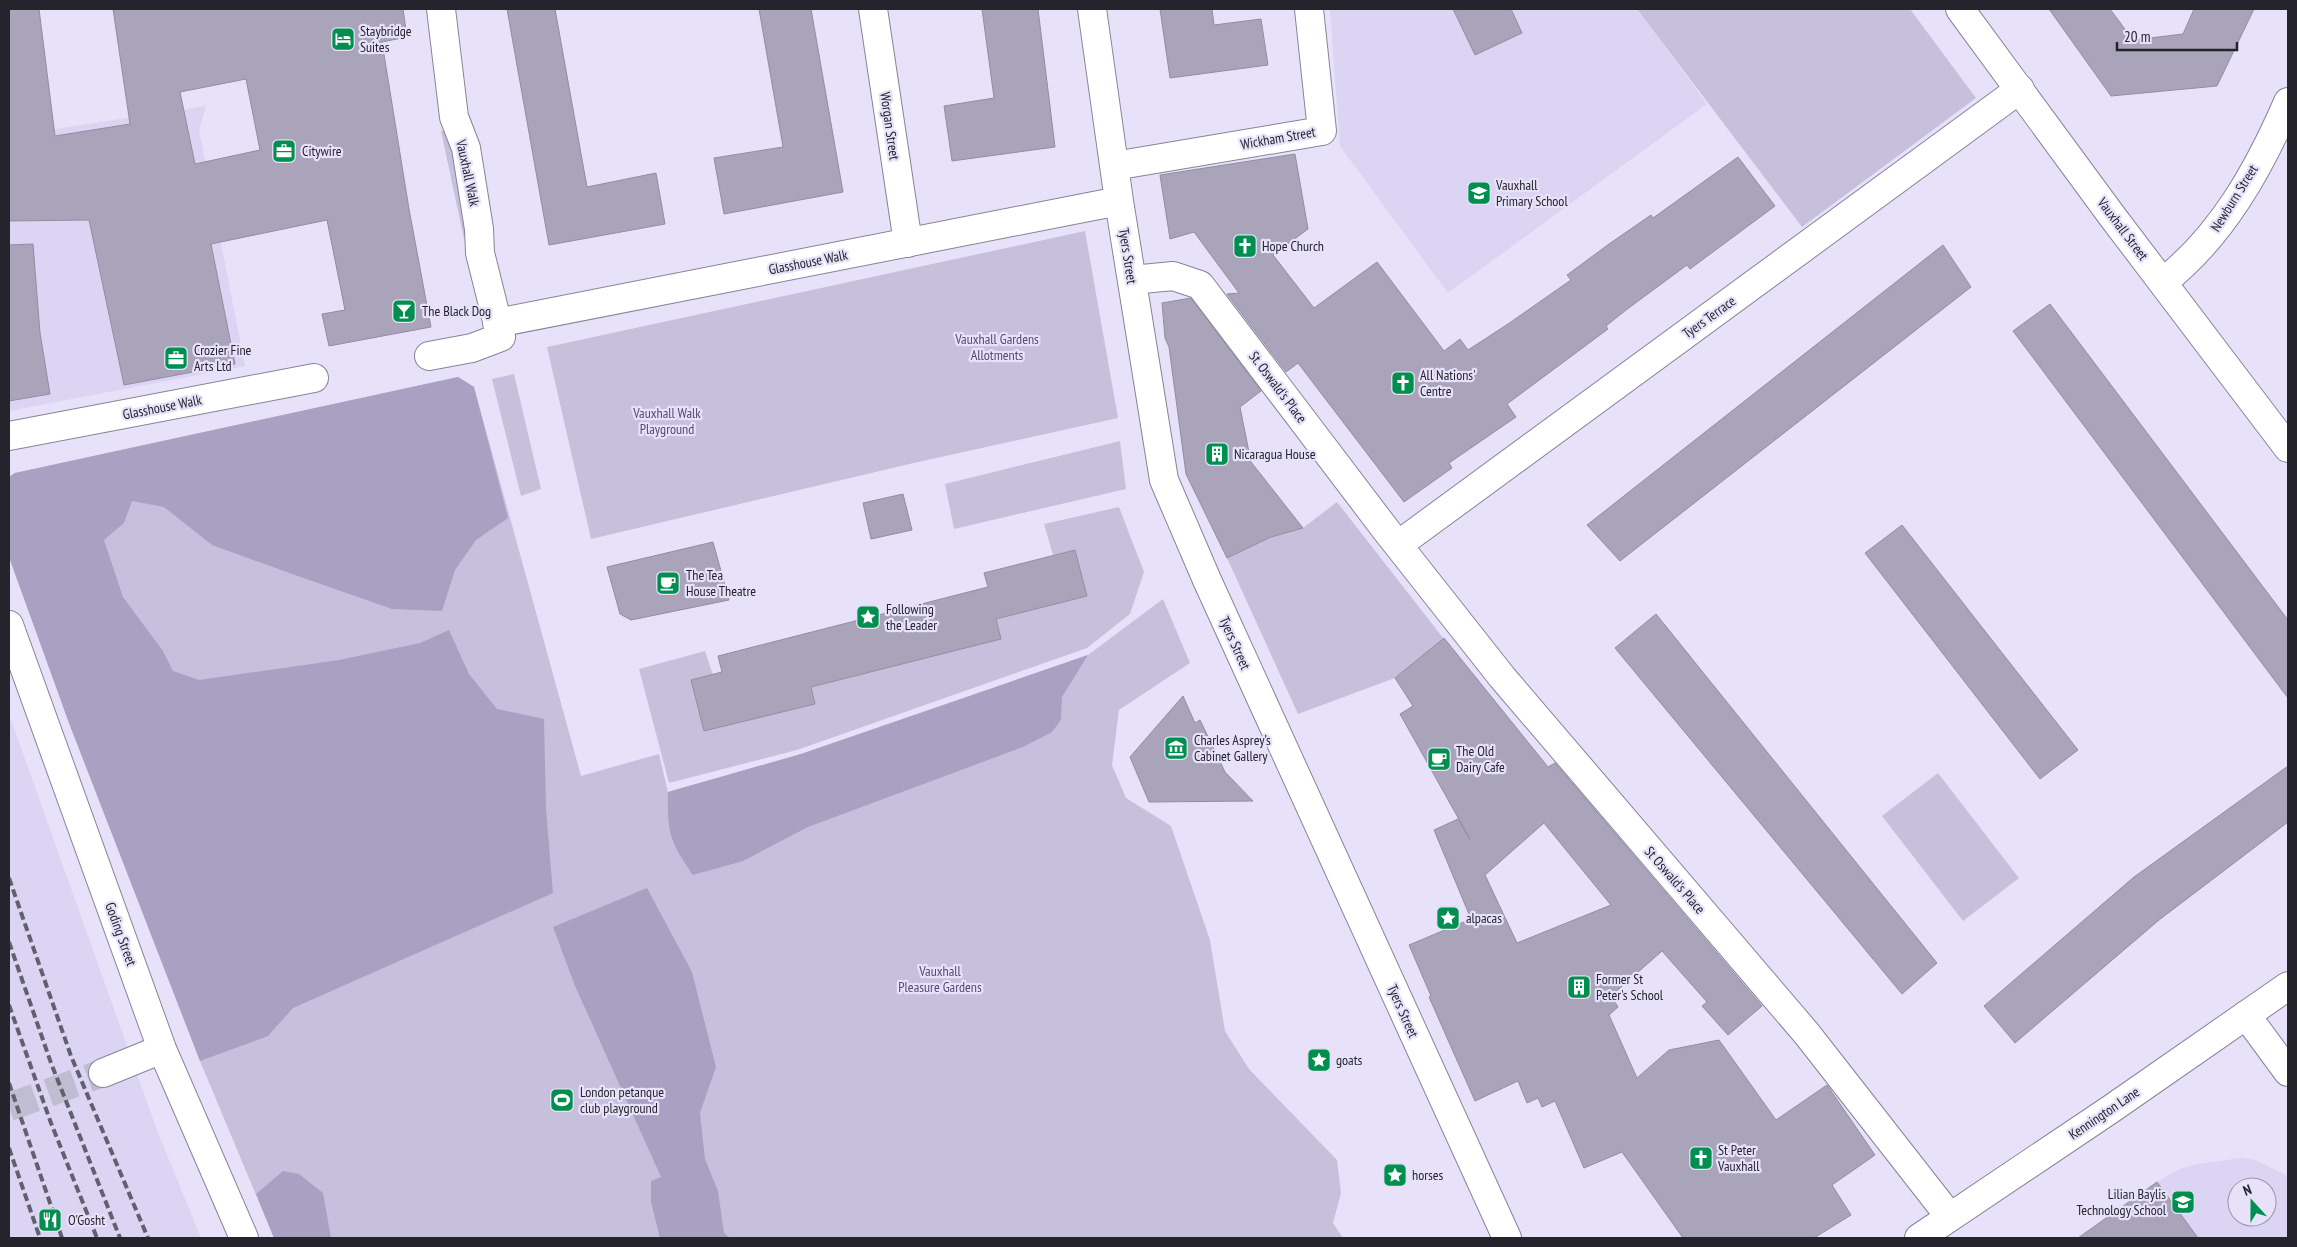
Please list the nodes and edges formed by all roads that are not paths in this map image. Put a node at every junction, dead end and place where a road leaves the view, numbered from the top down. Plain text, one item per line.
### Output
1 (441, 9) edge
2 (874, 9) edge
3 (1092, 9) edge
4 (1309, 9) edge
5 (1960, 9) edge
6 (2020, 89) junction
7 (2288, 102) edge
8 (1114, 166) junction
9 (1119, 201) junction
10 (908, 243) junction
11 (1132, 280) junction
12 (2163, 282) junction
13 (499, 330) junction
14 (430, 356) dead end
15 (314, 378) dead end
16 (9, 436) edge
17 (2288, 448) edge
18 (1398, 545) junction
19 (9, 625) edge
20 (2288, 986) edge
21 (2246, 1015) junction
22 (162, 1049) junction
23 (2288, 1072) edge
24 (103, 1073) tunnel mouth
25 (1950, 1217) junction
26 (244, 1238) edge
27 (1507, 1238) edge
28 (1919, 1238) edge

1 - 13 main road, Vauxhall Walk
2 - 10 main road, Worgan Street
3 - 8 main road, Tyers Street
4 - 8 main road, Wickham Street
5 - 6 main road, Vauxhall Street
6 - 12 main road, Vauxhall Street
6 - 18 main road, Tyers Terrace
7 - 12 main road, Newburn Street
8 - 9 main road, Tyers Street
9 - 10 main road, Glasshouse Walk
9 - 11 main road, Tyers Street
10 - 13 main road, Glasshouse Walk
11 - 18 main road, St. Oswald's Place
11 - 27 main road, Tyers Street
12 - 17 main road, Vauxhall Street
13 - 14 main road, Glasshouse Walk
15 - 16 main road, Glasshouse Walk
18 - 25 main road, St Oswald's Place
19 - 22 main road, Goding Street
20 - 21 main road, Kennington Lane
21 - 23 main road
21 - 25 main road, Kennington Lane
22 - 24 main road
22 - 26 main road, Goding Street
25 - 28 main road, Kennington Lane

